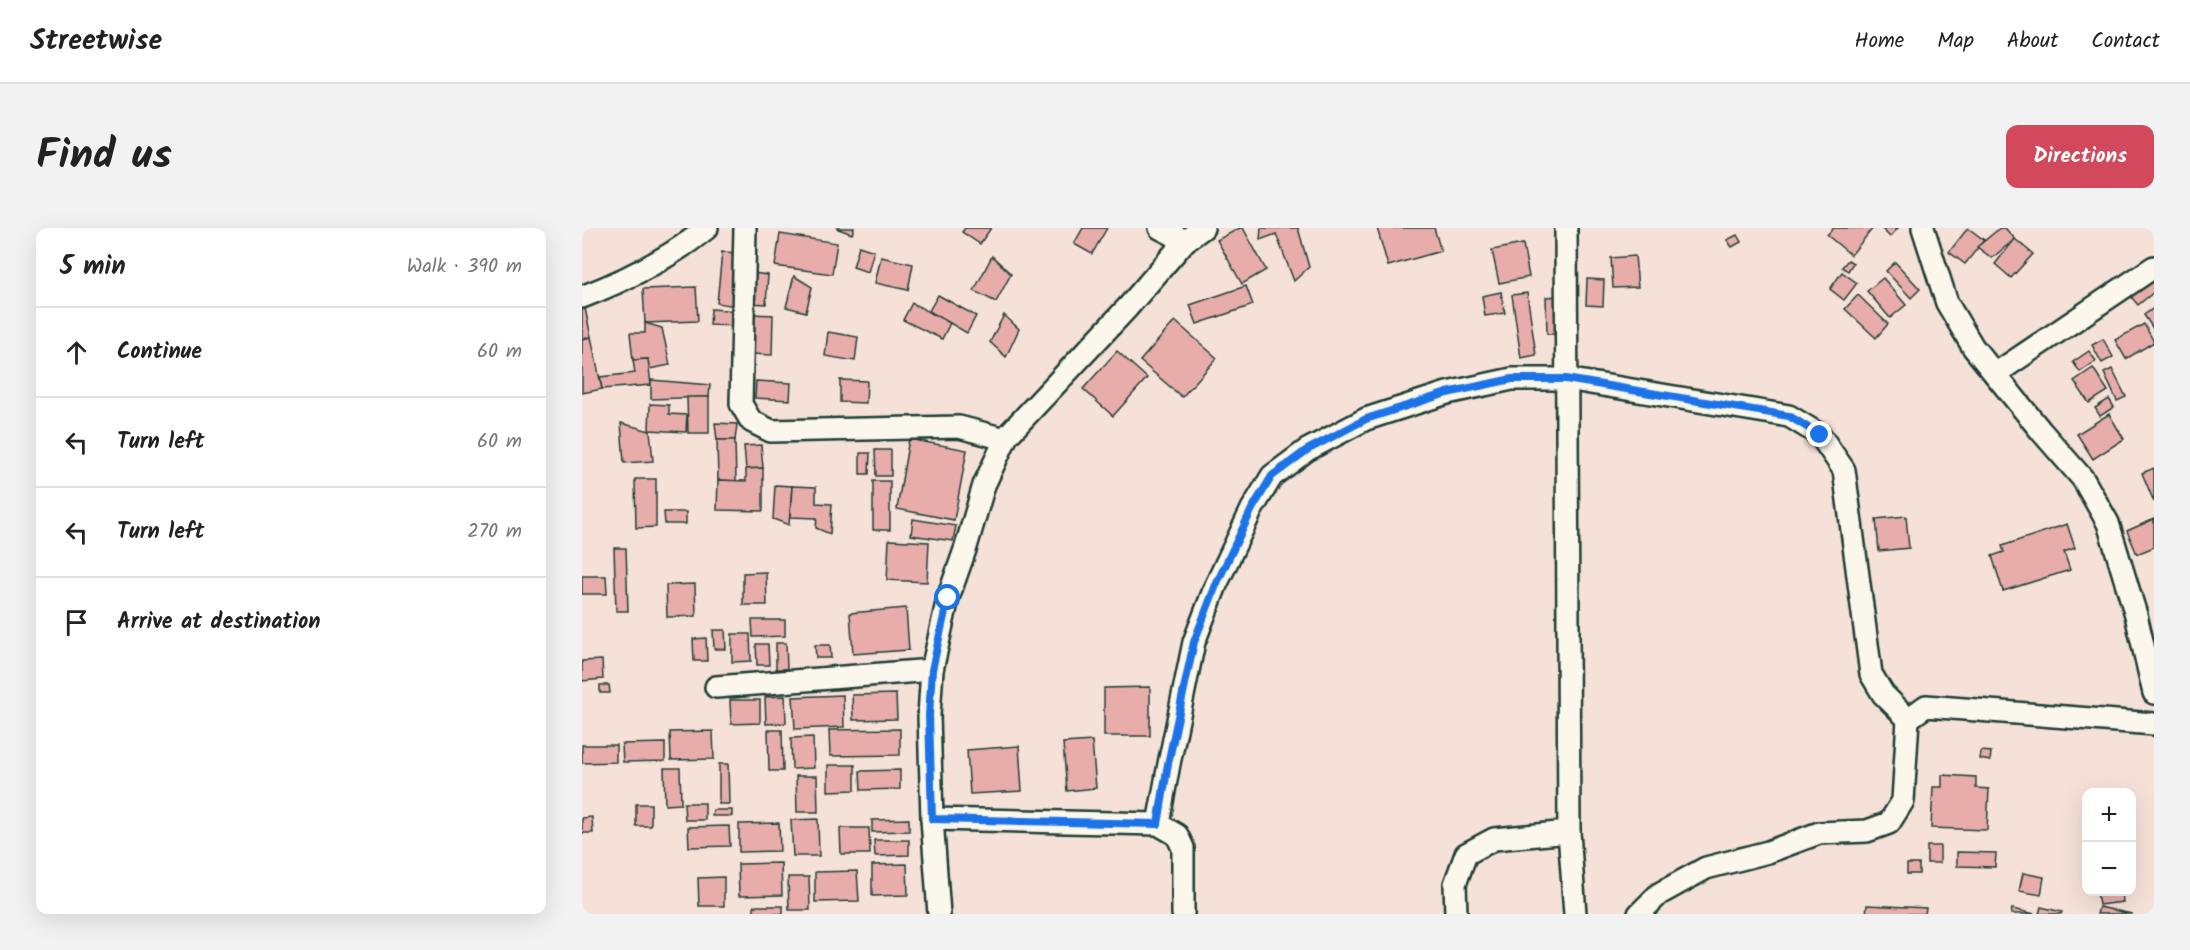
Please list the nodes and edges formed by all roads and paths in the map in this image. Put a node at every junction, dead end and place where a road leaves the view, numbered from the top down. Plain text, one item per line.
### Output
1 (707, 228) edge
2 (745, 228) edge
3 (1160, 228) edge
4 (1203, 228) edge
5 (1566, 228) edge
6 (1923, 228) edge
7 (1185, 242) junction
8 (2154, 267) edge
9 (582, 297) edge
10 (1995, 374) junction
11 (1566, 379) junction
12 (1005, 439) junction
13 (932, 670) junction
14 (716, 687) dead end
15 (2154, 693) edge
16 (1908, 719) junction
17 (2154, 724) edge
18 (932, 819) junction
19 (1158, 824) junction
20 (1569, 832) junction
21 (939, 914) edge
22 (1183, 914) edge
23 (1456, 914) edge
24 (1575, 914) edge
25 (1639, 914) edge

1 - 9 street
2 - 12 street
3 - 7 street
4 - 7 street
5 - 11 street
6 - 10 street
7 - 12 street
8 - 10 street
10 - 15 street
11 - 16 street
11 - 19 street
11 - 20 street
12 - 13 street
13 - 14 street
13 - 18 street
16 - 17 street
16 - 25 street
18 - 19 street
18 - 21 street
19 - 22 street
20 - 23 street
20 - 24 street

